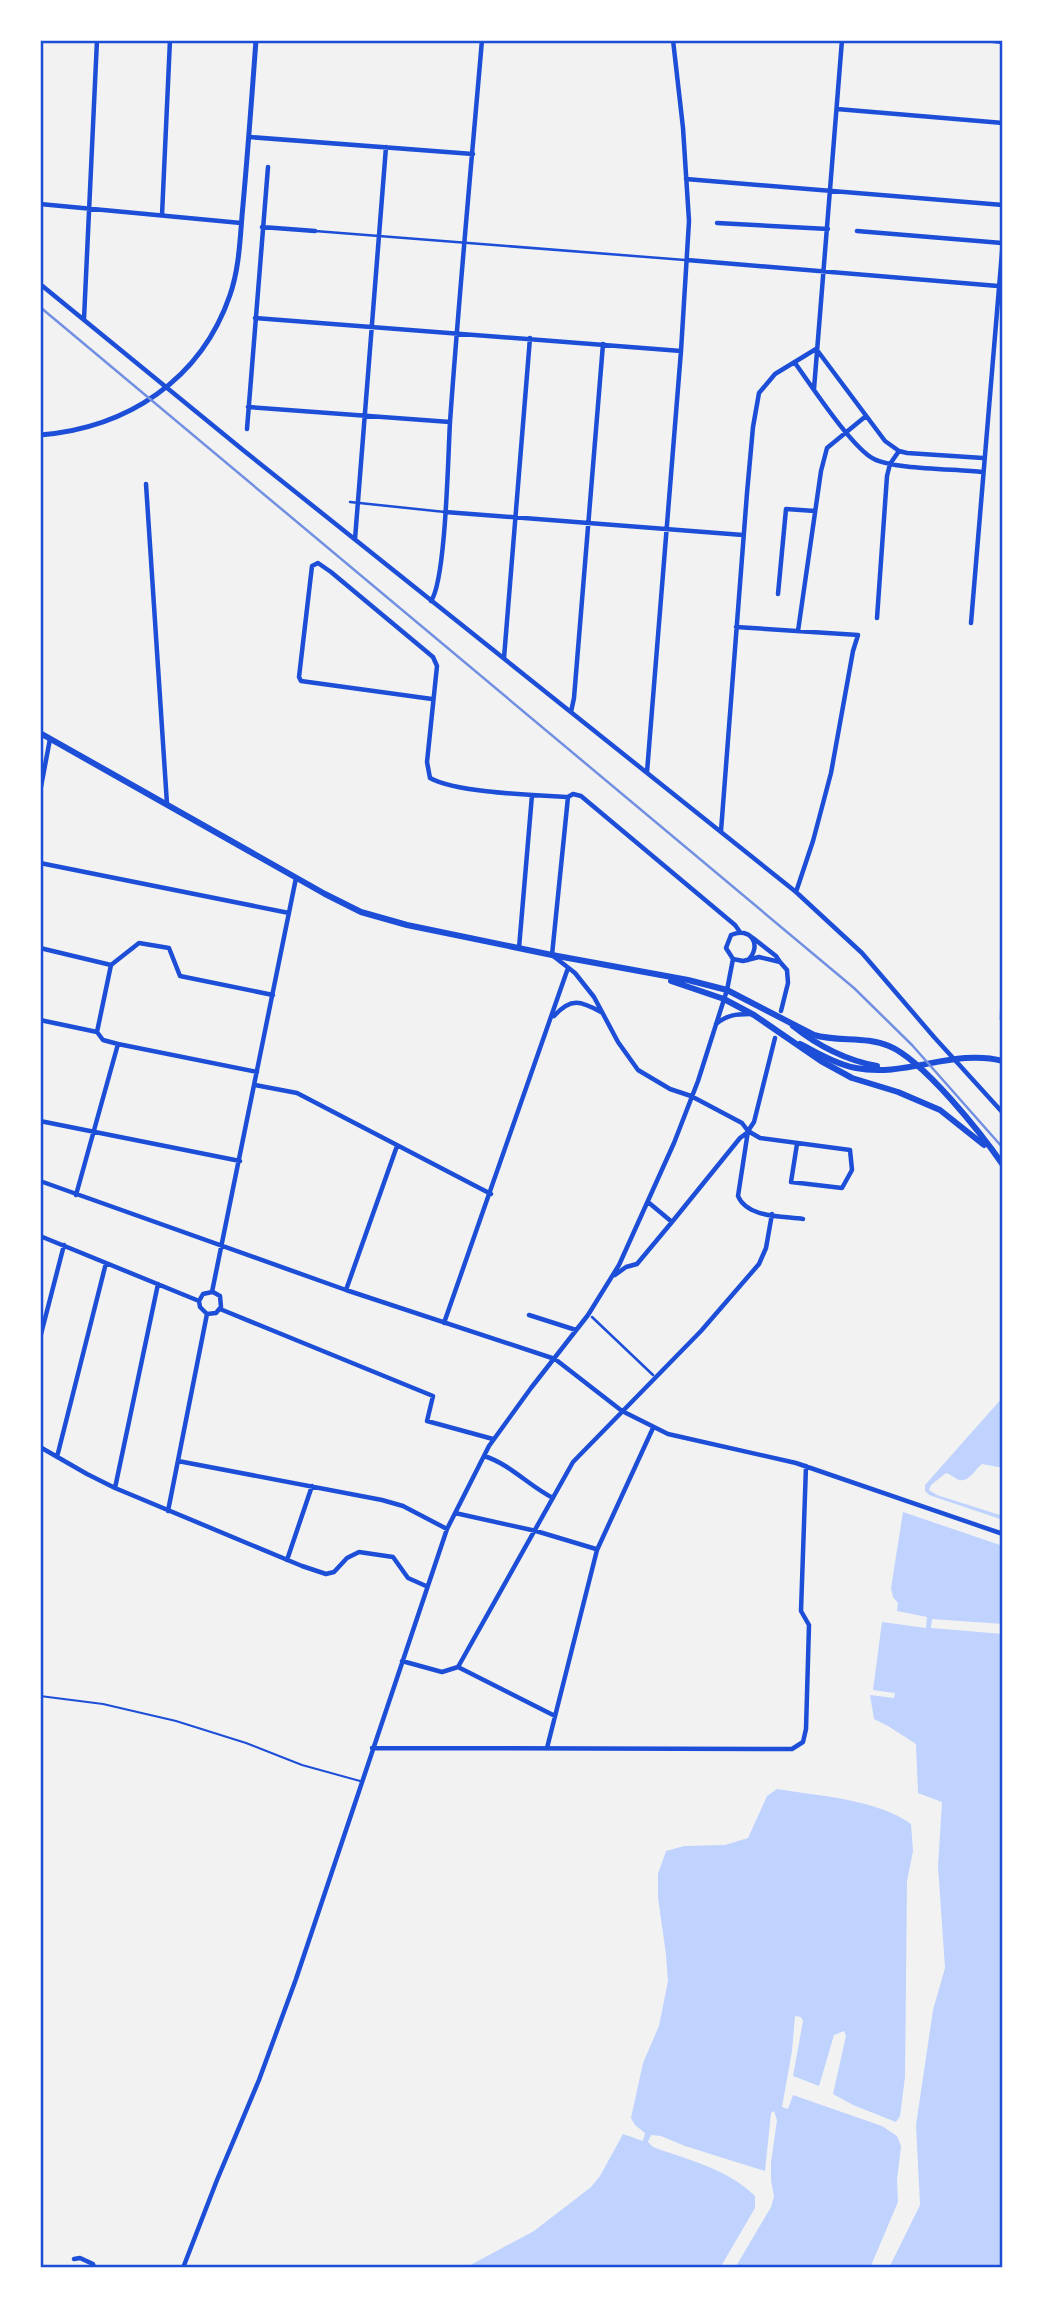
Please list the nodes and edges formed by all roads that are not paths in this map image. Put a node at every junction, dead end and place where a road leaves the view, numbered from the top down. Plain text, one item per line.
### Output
1 (97, 40) edge
2 (170, 40) edge
3 (256, 40) edge
4 (482, 40) edge
5 (673, 40) edge
6 (842, 40) edge
7 (985, 40) edge
8 (1003, 42) edge
9 (837, 109) junction
10 (1003, 123) edge
11 (249, 137) junction
12 (386, 147) junction
13 (472, 154) junction
14 (268, 167) dead end
15 (686, 179) junction
16 (831, 191) junction
17 (40, 204) edge
18 (1003, 205) edge
19 (89, 208) junction
20 (162, 215) junction
21 (241, 223) junction
22 (717, 223) dead end
23 (262, 227) junction
24 (828, 229) junction
25 (315, 231) joint
26 (857, 231) dead end
27 (378, 236) junction
28 (1003, 241) edge
29 (464, 243) junction
30 (687, 260) junction
31 (825, 272) junction
32 (40, 284) edge
33 (998, 286) junction
34 (255, 318) junction
35 (83, 320) junction
36 (372, 326) junction
37 (457, 332) junction
38 (530, 338) junction
39 (603, 344) junction
40 (816, 349) junction
41 (681, 351) junction
42 (795, 363) junction
43 (814, 389) junction
44 (248, 407) junction
45 (366, 416) junction
46 (866, 416) junction
47 (450, 422) junction
48 (247, 429) dead end
49 (846, 430) junction
50 (40, 435) edge
51 (899, 451) junction
52 (983, 458) junction
53 (890, 464) junction
54 (982, 472) junction
55 (146, 484) dead end
56 (350, 502) dead end
57 (358, 503) junction
58 (816, 511) junction
59 (445, 512) junction
60 (515, 518) junction
61 (587, 523) junction
62 (666, 529) junction
63 (743, 535) junction
64 (355, 540) junction
65 (778, 594) dead end
66 (431, 601) junction
67 (877, 618) dead end
68 (971, 622) dead end
69 (736, 626) junction
70 (798, 631) junction
71 (504, 658) junction
72 (432, 699) junction
73 (571, 712) junction
74 (40, 733) edge
75 (50, 738) junction
76 (647, 773) junction
77 (40, 792) edge
78 (532, 794) junction
79 (568, 797) junction
80 (167, 805) junction
81 (720, 832) junction
82 (40, 863) edge
83 (296, 878) junction
84 (796, 892) junction
85 (289, 913) junction
86 (740, 932) junction
87 (753, 938) junction
88 (40, 948) edge
89 (519, 949) junction
90 (552, 956) junction
91 (733, 959) junction
92 (748, 960) junction
93 (780, 962) junction
94 (111, 965) junction
95 (568, 968) junction
96 (654, 975) junction
97 (727, 990) junction
98 (273, 995) junction
99 (724, 999) junction
100 (781, 1011) dead end
101 (602, 1013) junction
102 (754, 1015) junction
103 (40, 1020) edge
104 (786, 1021) junction
105 (716, 1025) junction
106 (548, 1026) junction
107 (97, 1032) junction
108 (775, 1038) dead end
109 (796, 1042) junction
110 (118, 1044) junction
111 (1003, 1061) edge
112 (889, 1068) junction
113 (257, 1072) junction
114 (255, 1085) junction
115 (691, 1096) junction
116 (1003, 1111) edge
117 (40, 1121) edge
118 (94, 1130) junction
119 (748, 1131) junction
120 (797, 1144) junction
121 (397, 1146) junction
122 (996, 1155) junction
123 (240, 1161) junction
124 (1003, 1165) edge
125 (40, 1181) edge
126 (491, 1194) junction
127 (76, 1195) junction
128 (648, 1202) junction
129 (772, 1214) junction
130 (803, 1219) dead end
131 (672, 1222) junction
132 (40, 1236) edge
133 (64, 1245) junction
134 (221, 1246) junction
135 (106, 1263) junction
136 (613, 1277) junction
137 (158, 1284) junction
138 (345, 1290) junction
139 (212, 1292) junction
140 (199, 1301) junction
141 (220, 1308) junction
142 (207, 1314) junction
143 (529, 1315) dead end
144 (592, 1317) dead end
145 (43, 1318) edge
146 (444, 1323) junction
147 (576, 1330) junction
148 (40, 1339) edge
149 (555, 1359) junction
150 (653, 1376) dead end
151 (622, 1411) junction
152 (653, 1428) junction
153 (494, 1439) junction
154 (40, 1447) edge
155 (484, 1456) junction
156 (57, 1457) junction
157 (178, 1461) junction
158 (806, 1466) junction
159 (312, 1486) junction
160 (115, 1488) junction
161 (554, 1498) junction
162 (168, 1511) junction
163 (455, 1513) junction
164 (447, 1529) junction
165 (536, 1531) junction
166 (1003, 1534) edge
167 (597, 1550) junction
168 (287, 1560) junction
169 (426, 1586) junction
170 (402, 1661) junction
171 (458, 1667) junction
172 (40, 1696) edge
173 (555, 1716) junction
174 (372, 1748) junction
175 (547, 1748) junction
176 (362, 1781) junction
177 (74, 2259) dead end
178 (94, 2268) edge
179 (183, 2268) edge

1 - 19 street
2 - 20 street
3 - 11 street
4 - 13 street
5 - 15 street
6 - 9 street
7 - 8 street
9 - 10 street
9 - 16 street
11 - 12 street
11 - 21 street
12 - 13 street
12 - 27 street
13 - 29 street
14 - 23 street
15 - 16 street
15 - 30 street
16 - 18 street
16 - 24 street
17 - 19 street
19 - 20 street
19 - 35 street
20 - 21 street
21 - 50 street
22 - 24 street
23 - 25 street
23 - 34 street
24 - 31 street
25 - 27 street
26 - 28 street
27 - 29 street
27 - 36 street
28 - 33 street
29 - 30 street
29 - 37 street
30 - 31 street
30 - 41 street
31 - 33 street
31 - 40 street
32 - 35 street
33 - 52 street
34 - 36 street
34 - 44 street
35 - 64 street
36 - 37 street
36 - 45 street
37 - 38 street
37 - 47 street
38 - 39 street
38 - 60 street
39 - 41 street
39 - 61 street
40 - 42 street
40 - 43 street
40 - 46 street
41 - 62 street
42 - 43 street
42 - 63 street
43 - 49 street
44 - 45 street
44 - 48 street
45 - 47 street
45 - 57 street
46 - 49 street
46 - 51 street
47 - 59 street
49 - 53 street
49 - 58 street
51 - 52 street
51 - 53 street
52 - 54 street
53 - 54 street
53 - 67 street
54 - 68 street
55 - 80 street
56 - 57 street
57 - 59 street
57 - 64 street
58 - 65 street
58 - 70 street
59 - 60 street
59 - 66 street
60 - 61 street
60 - 71 street
61 - 62 street
61 - 73 street
62 - 63 street
62 - 76 street
63 - 69 street
64 - 66 street
66 - 71 street
69 - 70 street
69 - 81 street
70 - 84 street
71 - 73 street
72 - 72 street
72 - 78 street
73 - 76 street
74 - 75 main road
75 - 77 street
75 - 80 main road
76 - 81 street
78 - 79 street
78 - 89 street
79 - 86 street
79 - 90 street
80 - 83 main road
81 - 84 street
82 - 85 street
83 - 85 street
83 - 89 main road
84 - 116 street
85 - 98 street
86 - 87 street
86 - 91 street
87 - 92 street
87 - 93 street
88 - 94 street
89 - 90 main road
90 - 95 street
90 - 96 main road
91 - 92 street
91 - 97 street
92 - 93 street
93 - 100 street
94 - 98 street
94 - 107 street
95 - 101 street
95 - 106 street
96 - 97 main road
96 - 99 main road
97 - 99 street
97 - 104 main road
98 - 113 street
99 - 102 main road
99 - 105 street
101 - 106 street
101 - 115 street
102 - 105 street
102 - 109 main road
103 - 107 street
104 - 112 main road
104 - 122 main road
105 - 115 street
106 - 126 street
107 - 110 street
108 - 119 street
109 - 112 main road
109 - 122 main road
110 - 113 street
110 - 118 street
111 - 112 main road
113 - 114 street
114 - 121 street
114 - 123 street
115 - 119 street
115 - 128 street
117 - 118 street
118 - 123 street
118 - 127 street
119 - 120 street
119 - 129 street
119 - 131 street
120 - 120 street
121 - 126 street
121 - 138 street
122 - 124 main road
123 - 134 street
125 - 127 street
126 - 146 street
127 - 134 street
128 - 131 street
128 - 136 street
129 - 130 street
129 - 151 street
131 - 136 street
132 - 133 street
133 - 135 street
133 - 145 street
134 - 138 street
134 - 139 street
135 - 137 street
135 - 156 street
136 - 147 street
137 - 140 street
137 - 160 street
138 - 146 street
139 - 140 street
139 - 141 street
140 - 142 street
141 - 142 street
141 - 153 street
142 - 157 street
143 - 147 street
144 - 150 street
145 - 148 street
146 - 149 street
147 - 149 street
149 - 151 street
149 - 153 street
151 - 152 street
151 - 161 street
152 - 158 street
152 - 167 street
153 - 155 street
154 - 156 street
155 - 161 street
155 - 163 street
156 - 160 street
157 - 159 street
157 - 162 street
158 - 166 street
158 - 175 street
159 - 164 street
159 - 168 street
160 - 162 street
161 - 165 street
162 - 168 street
163 - 164 street
163 - 165 street
164 - 169 street
165 - 167 street
165 - 171 street
167 - 173 street
168 - 169 street
169 - 170 street
170 - 171 street
170 - 174 street
171 - 173 street
172 - 176 lane
173 - 175 street
174 - 175 street
174 - 176 street
176 - 179 street
177 - 178 street

